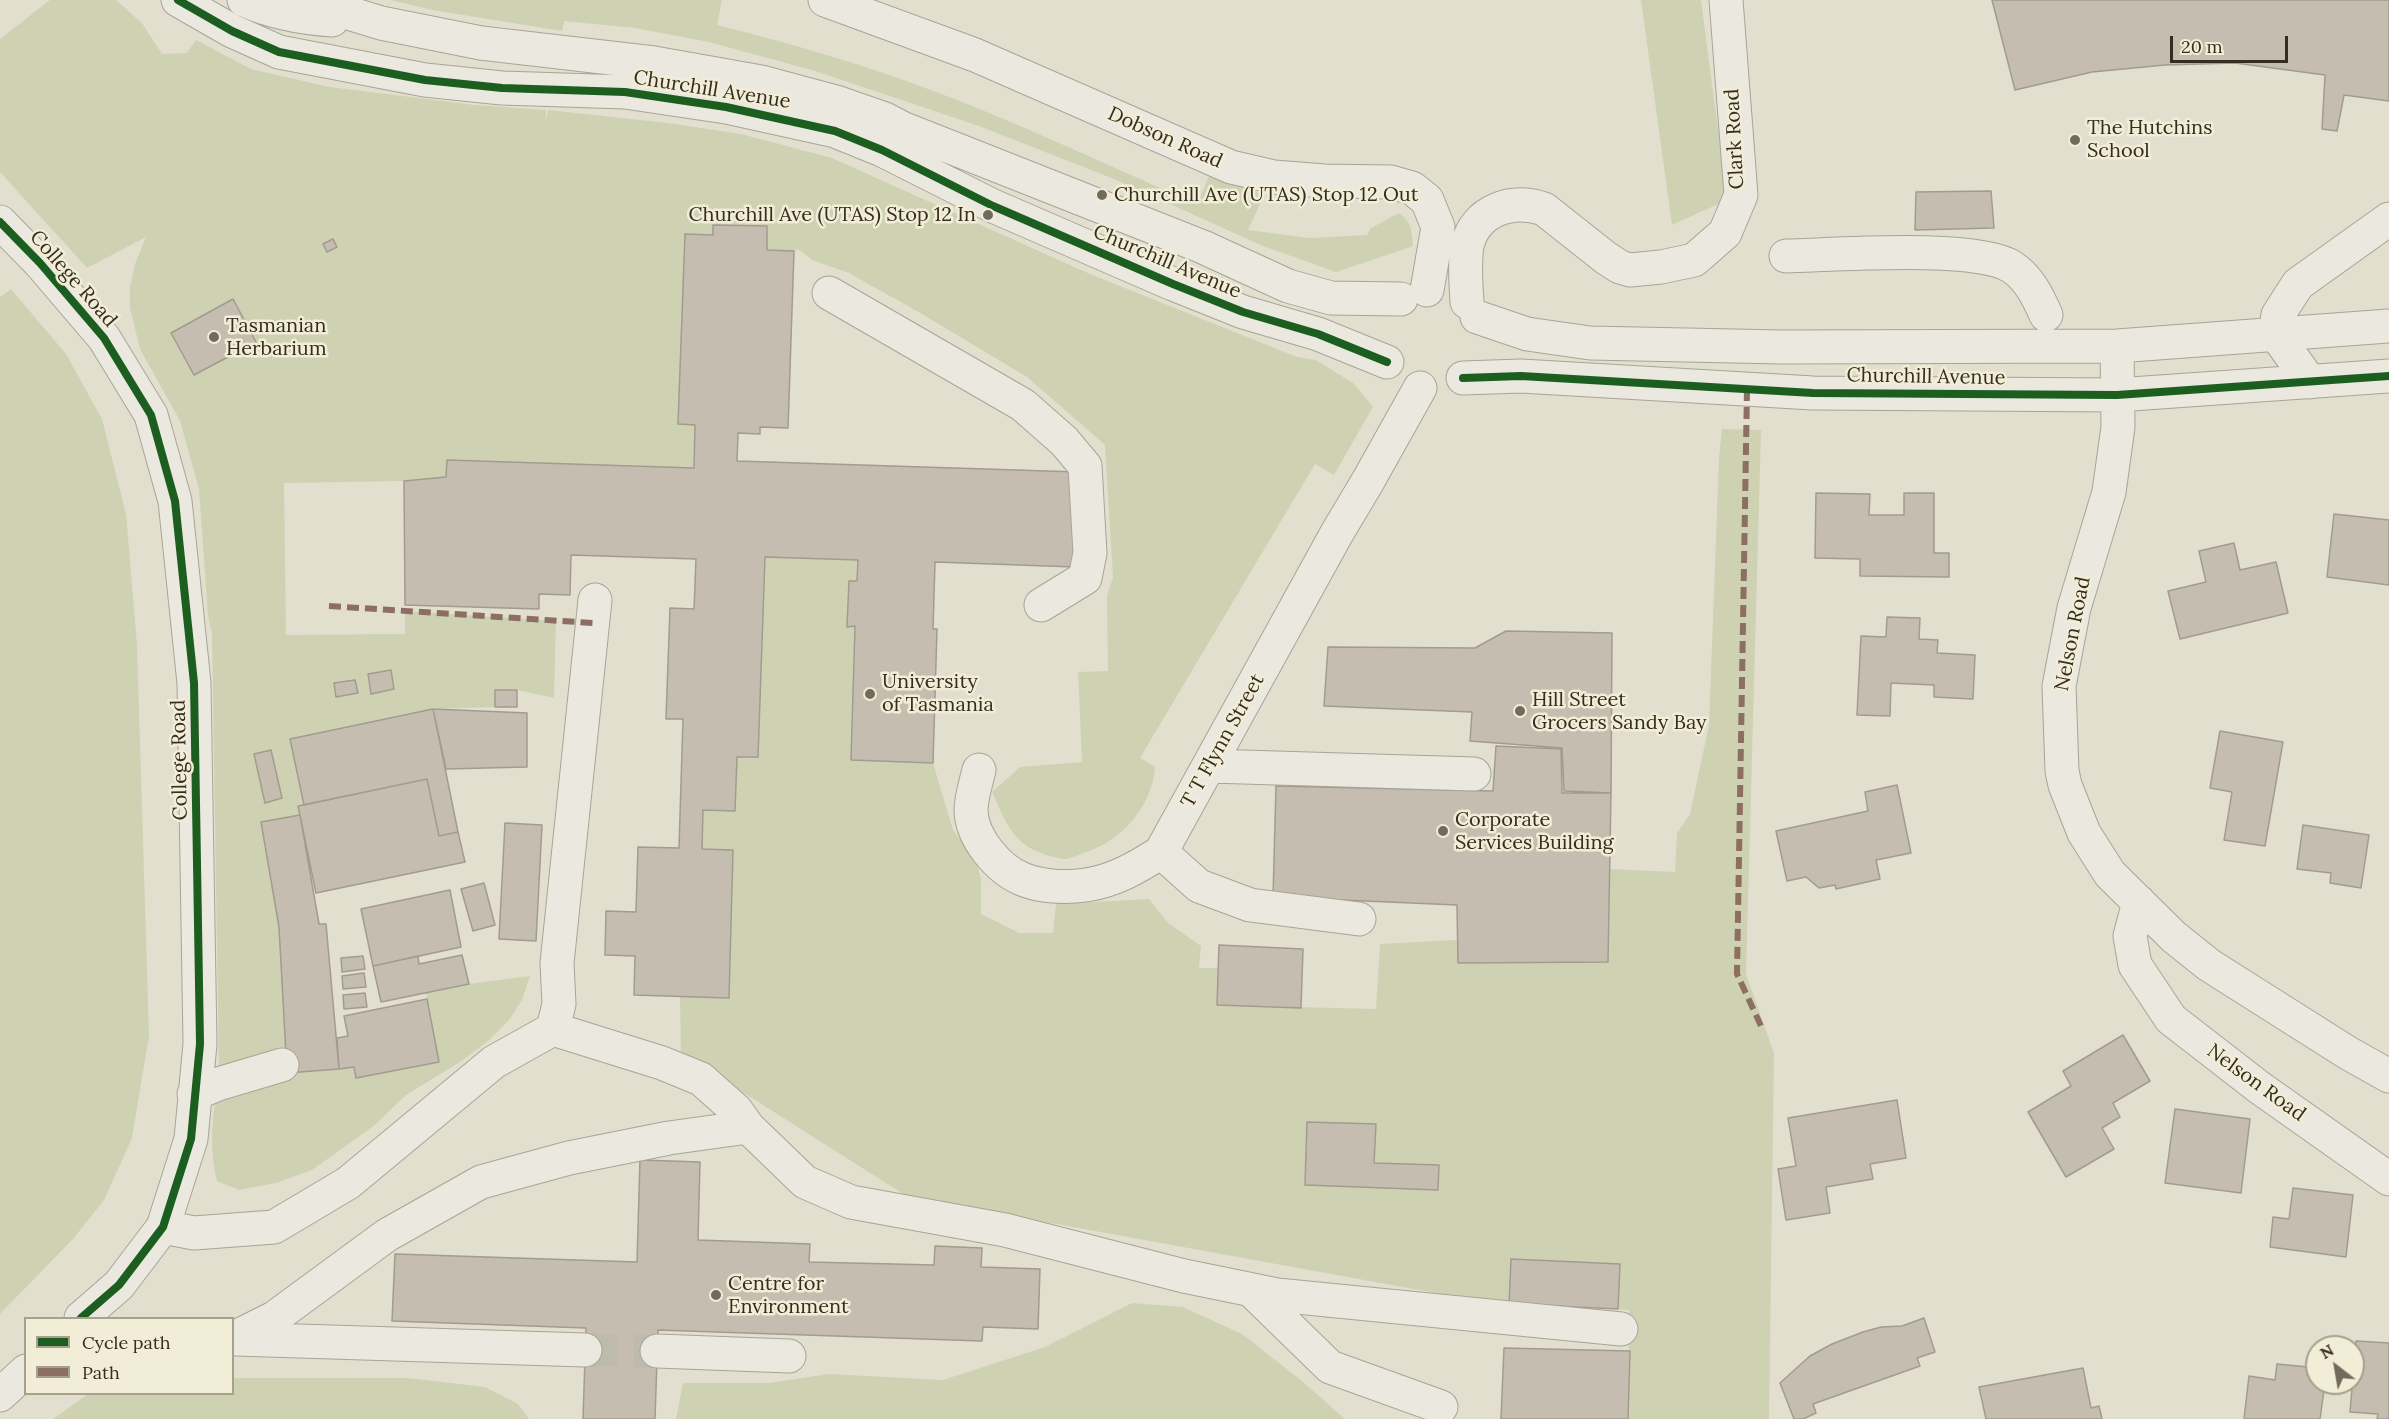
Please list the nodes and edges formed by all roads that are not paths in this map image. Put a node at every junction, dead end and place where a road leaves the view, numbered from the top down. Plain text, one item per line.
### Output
1 (178, 0) edge
2 (244, 0) edge
3 (306, 0) edge
4 (825, 0) edge
5 (1726, 0) edge
6 (381, 23) junction
7 (2389, 219) edge
8 (0, 222) edge
9 (1438, 228) junction
10 (1474, 231) junction
11 (1786, 256) dead end
12 (829, 293) dead end
13 (1414, 294) junction
14 (1472, 309) junction
15 (2046, 315) dead end
16 (2389, 326) edge
17 (2275, 333) junction
18 (2117, 346) junction
19 (1387, 362) junction
20 (2389, 376) edge
21 (1463, 378) junction
22 (2310, 381) junction
23 (1420, 388) junction
24 (2117, 395) junction
25 (595, 600) dead end
26 (1041, 605) dead end
27 (1210, 766) junction
28 (979, 770) dead end
29 (1474, 774) dead end
30 (1161, 852) junction
31 (2139, 902) junction
32 (1359, 918) dead end
33 (553, 1029) junction
34 (282, 1065) dead end
35 (2389, 1076) edge
36 (194, 1094) junction
37 (748, 1127) junction
38 (2389, 1179) edge
39 (163, 1227) junction
40 (1251, 1290) junction
41 (89, 1317) edge
42 (1621, 1329) dead end
43 (234, 1339) edge
44 (585, 1350) tunnel mouth
45 (657, 1351) tunnel mouth
46 (789, 1356) dead end
47 (24, 1373) edge
48 (0, 1395) edge
49 (1441, 1407) dead end

1 - 19 street, Churchill Avenue
2 - 6 street
3 - 6 street, Churchill Avenue
4 - 9 street, Dobson Road
5 - 10 street, Clark Road
6 - 13 street, Churchill Avenue
7 - 17 street
8 - 36 street, College Road
9 - 10 street
9 - 13 street
10 - 14 street
11 - 15 street
12 - 26 street
13 - 14 street
13 - 19 street
14 - 18 street, Churchill Avenue
14 - 21 street
16 - 17 street, Churchill Avenue
17 - 18 street, Churchill Avenue
17 - 22 street
18 - 24 street, Nelson Road
19 - 23 street
20 - 22 street, Churchill Avenue
21 - 23 street
21 - 24 street, Churchill Avenue
22 - 24 street, Churchill Avenue
23 - 27 street, T T Flynn Street
24 - 31 street, Nelson Road
25 - 33 street
27 - 29 street
27 - 30 street, T T Flynn Street
28 - 30 street, T T Flynn Street
30 - 32 street
31 - 35 street, Nelson Road
31 - 38 street, Nelson Road
33 - 37 street
33 - 39 street
34 - 36 street
36 - 39 street, College Road
37 - 40 street
37 - 43 street
39 - 41 street, College Road
40 - 42 street
40 - 49 street
43 - 44 street
45 - 46 street
47 - 48 street

